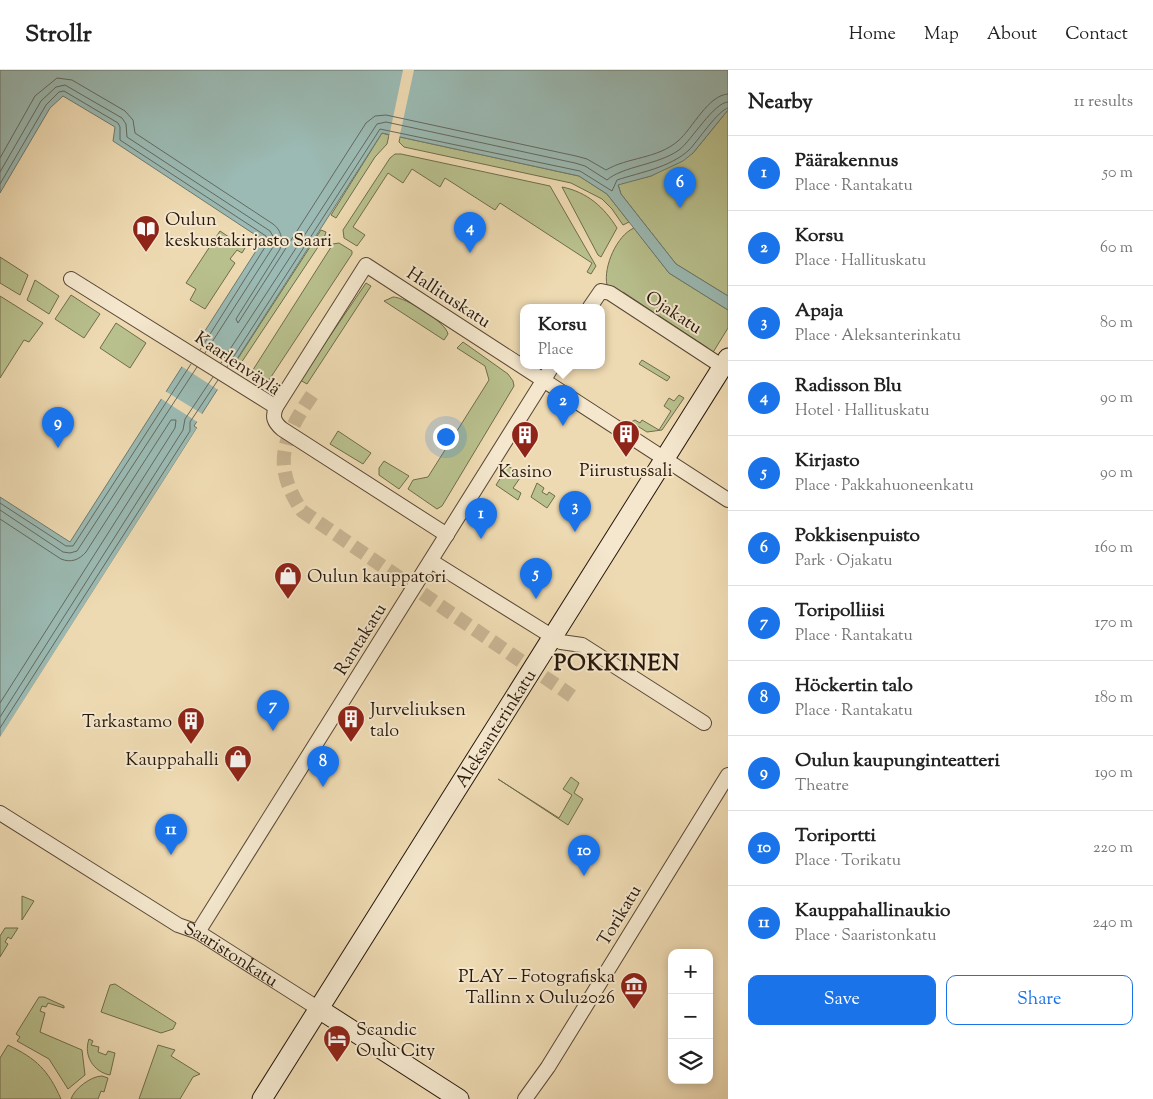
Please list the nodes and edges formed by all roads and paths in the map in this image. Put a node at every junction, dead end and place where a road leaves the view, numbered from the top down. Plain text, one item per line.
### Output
1 (71, 279) dead end
2 (592, 304) edge
3 (725, 363) edge
4 (520, 366) edge
5 (525, 369) edge
6 (550, 369) edge
7 (543, 381) junction
8 (276, 407) junction
9 (665, 459) junction
10 (728, 500) edge
11 (447, 535) junction
12 (431, 561) junction
13 (552, 637) junction
14 (704, 723) dead end
15 (728, 775) edge
16 (0, 813) edge
17 (198, 932) junction
18 (319, 1009) junction
19 (262, 1099) edge
20 (459, 1099) edge
21 (525, 1099) edge

1 - 8 street, Kaarlenväylä
2 - 3 street, Ojakatu
3 - 9 main road, Aleksanterinkatu
4 - 8 street, Hallituskatu
5 - 7 street, Hallituskatu
6 - 7 street, Rantakatu
7 - 9 street, Hallituskatu
7 - 11 street, Rantakatu
8 - 11 street, Kaarlenväylä
9 - 10 street, Hallituskatu
9 - 13 main road, Aleksanterinkatu
11 - 12 street, Rantakatu
12 - 13 street
12 - 17 street, Rantakatu
13 - 14 street
13 - 18 main road, Aleksanterinkatu
15 - 21 street, Torikatu
16 - 17 street, Saaristonkatu
17 - 18 street, Saaristonkatu
18 - 19 main road, Aleksanterinkatu
18 - 20 main road, Saaristonkatu

